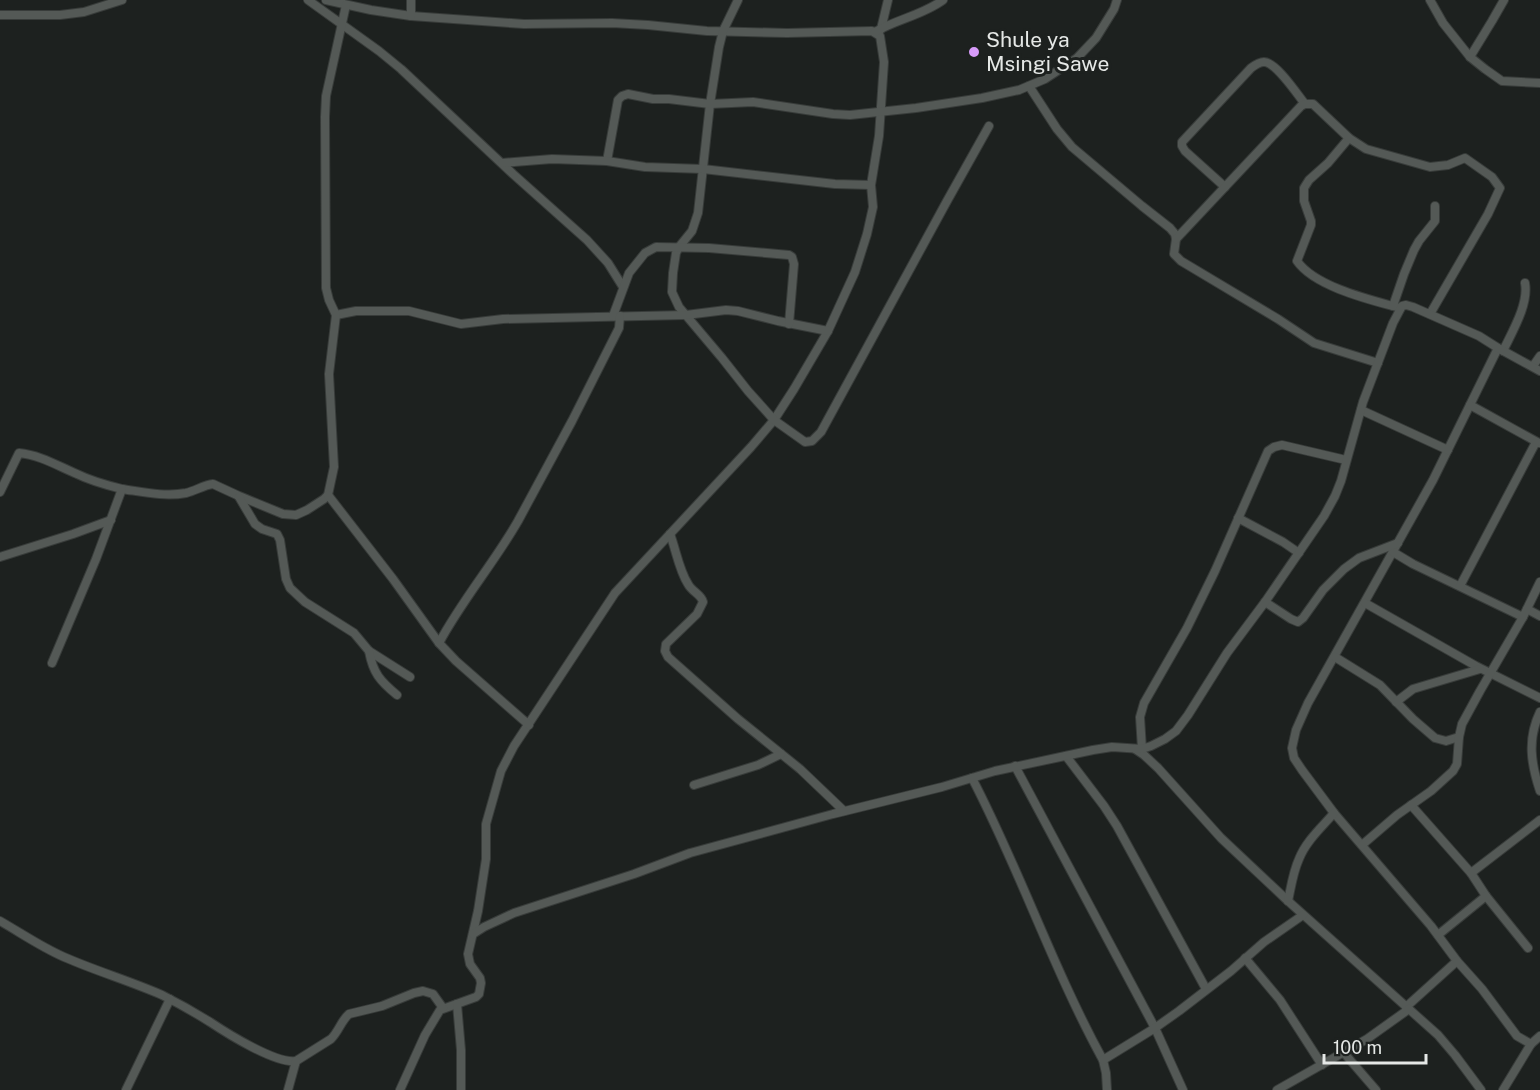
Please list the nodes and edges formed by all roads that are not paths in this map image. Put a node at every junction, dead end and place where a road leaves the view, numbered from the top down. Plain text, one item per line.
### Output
1 (122, 0) edge
2 (308, 0) edge
3 (326, 0) edge
4 (411, 0) edge
5 (738, 0) edge
6 (888, 0) edge
7 (944, 0) edge
8 (1118, 0) edge
9 (1430, 0) edge
10 (1504, 0) edge
11 (346, 5) junction
12 (0, 15) edge
13 (411, 16) junction
14 (342, 24) junction
15 (878, 30) junction
16 (723, 31) junction
17 (1470, 57) junction
18 (1540, 83) edge
19 (1029, 86) junction
20 (710, 104) junction
21 (1305, 104) junction
22 (881, 112) junction
23 (989, 126) dead end
24 (1349, 138) junction
25 (607, 161) junction
26 (502, 162) junction
27 (703, 169) junction
28 (871, 185) junction
29 (1226, 187) junction
30 (1435, 206) dead end
31 (1176, 239) junction
32 (679, 247) junction
33 (1525, 283) dead end
34 (623, 287) junction
35 (1397, 307) junction
36 (1430, 314) junction
37 (336, 315) junction
38 (686, 315) junction
39 (616, 316) junction
40 (789, 324) junction
41 (828, 331) junction
42 (1500, 350) junction
43 (1540, 356) edge
44 (1378, 363) junction
45 (1537, 368) edge
46 (1470, 405) junction
47 (1360, 410) junction
48 (774, 420) junction
49 (1538, 443) edge
50 (1448, 450) junction
51 (1347, 460) junction
52 (122, 489) junction
53 (0, 492) edge
54 (328, 495) junction
55 (239, 496) junction
56 (1238, 518) junction
57 (111, 520) junction
58 (670, 534) junction
59 (1398, 543) junction
60 (1393, 552) junction
61 (1299, 553) junction
62 (0, 557) edge
63 (1540, 582) edge
64 (1460, 586) junction
65 (1265, 602) junction
66 (1365, 603) junction
67 (1525, 613) junction
68 (1540, 616) edge
69 (439, 643) junction
70 (369, 651) junction
71 (1335, 657) junction
72 (52, 663) dead end
73 (1480, 669) junction
74 (1490, 674) junction
75 (410, 677) dead end
76 (397, 695) dead end
77 (1540, 698) edge
78 (1396, 702) junction
79 (1540, 712) edge
80 (529, 724) junction
81 (1459, 737) junction
82 (1138, 748) junction
83 (781, 754) junction
84 (1066, 756) junction
85 (1015, 766) junction
86 (972, 778) junction
87 (694, 785) dead end
88 (1540, 791) edge
89 (1411, 805) junction
90 (844, 811) junction
91 (1334, 813) junction
92 (1540, 820) edge
93 (1362, 845) junction
94 (1471, 873) junction
95 (1486, 896) junction
96 (1288, 901) junction
97 (1303, 915) junction
98 (0, 921) edge
99 (473, 934) junction
100 (1438, 935) junction
101 (1528, 948) dead end
102 (1245, 958) junction
103 (1457, 961) junction
104 (1206, 989) junction
105 (170, 999) junction
106 (457, 1004) junction
107 (443, 1008) junction
108 (1408, 1008) junction
109 (1155, 1028) junction
110 (1540, 1036) edge
111 (1531, 1044) junction
112 (1344, 1053) junction
113 (1103, 1060) junction
114 (296, 1061) junction
115 (1322, 1065) junction
116 (126, 1090) edge
117 (288, 1090) edge
118 (400, 1090) edge
119 (461, 1090) edge
120 (1107, 1090) edge
121 (1183, 1090) edge
122 (1276, 1090) edge
123 (1376, 1090) edge
124 (1481, 1090) edge
125 (1503, 1090) edge

1 - 12 street
2 - 14 street
3 - 11 street
4 - 13 street
5 - 16 street
6 - 15 street
7 - 15 street
8 - 19 street
9 - 17 street
10 - 17 street
11 - 13 street
11 - 14 street
13 - 16 street
14 - 26 street
14 - 37 street
15 - 16 street
15 - 22 street
16 - 20 street
17 - 18 street
19 - 22 street
19 - 31 street
20 - 22 street
20 - 25 street
20 - 27 street
21 - 24 street
21 - 29 street
21 - 29 street
22 - 28 street
23 - 48 street
24 - 35 street
24 - 36 street
25 - 26 street
25 - 27 street
26 - 34 street
27 - 28 street
27 - 32 street
28 - 41 street
29 - 31 street
30 - 35 street
31 - 44 street
32 - 34 street
32 - 38 street
32 - 40 street
33 - 42 street
34 - 39 street
35 - 36 street
35 - 44 street
36 - 42 street
37 - 39 street
37 - 54 street
38 - 39 street
38 - 40 street
38 - 48 street
39 - 69 street
40 - 41 street
41 - 48 street
42 - 45 street
42 - 46 street
43 - 45 street
44 - 47 street
46 - 49 street
46 - 50 street
47 - 50 street
47 - 51 street
48 - 58 street
49 - 64 street
50 - 59 street
51 - 56 street
51 - 61 street
52 - 53 street
52 - 55 street
52 - 57 street
54 - 55 street
54 - 69 street
55 - 70 street
56 - 61 street
56 - 82 street
57 - 62 street
57 - 72 street
58 - 80 street
58 - 83 street
59 - 60 street
59 - 65 street
60 - 64 street
60 - 66 street
61 - 65 street
63 - 67 street
64 - 67 street
65 - 82 street
66 - 71 street
66 - 73 street
67 - 68 street
67 - 74 street
69 - 80 street
70 - 75 street
70 - 76 street
71 - 78 street
71 - 91 street
73 - 74 street
73 - 78 street
74 - 77 street
74 - 81 street
78 - 81 street
79 - 88 street
80 - 99 street
81 - 89 street
82 - 84 street
82 - 96 street
83 - 87 street
83 - 90 street
84 - 85 street
84 - 104 street
85 - 86 street
85 - 109 street
86 - 90 street
86 - 113 street
89 - 93 street
89 - 94 street
90 - 99 street
91 - 93 street
91 - 96 street
92 - 94 street
93 - 100 street
94 - 95 street
95 - 100 street
95 - 101 street
96 - 97 street
97 - 102 street
97 - 108 street
98 - 105 street
99 - 106 street
100 - 103 street
102 - 104 street
102 - 115 street
103 - 108 street
103 - 111 street
104 - 109 street
105 - 114 street
105 - 116 street
106 - 107 street
106 - 119 street
107 - 114 street
107 - 118 street
108 - 112 street
108 - 124 street
109 - 113 street
109 - 121 street
110 - 111 street
111 - 125 street
112 - 115 street
112 - 123 street
113 - 120 street
114 - 117 street
115 - 122 street

